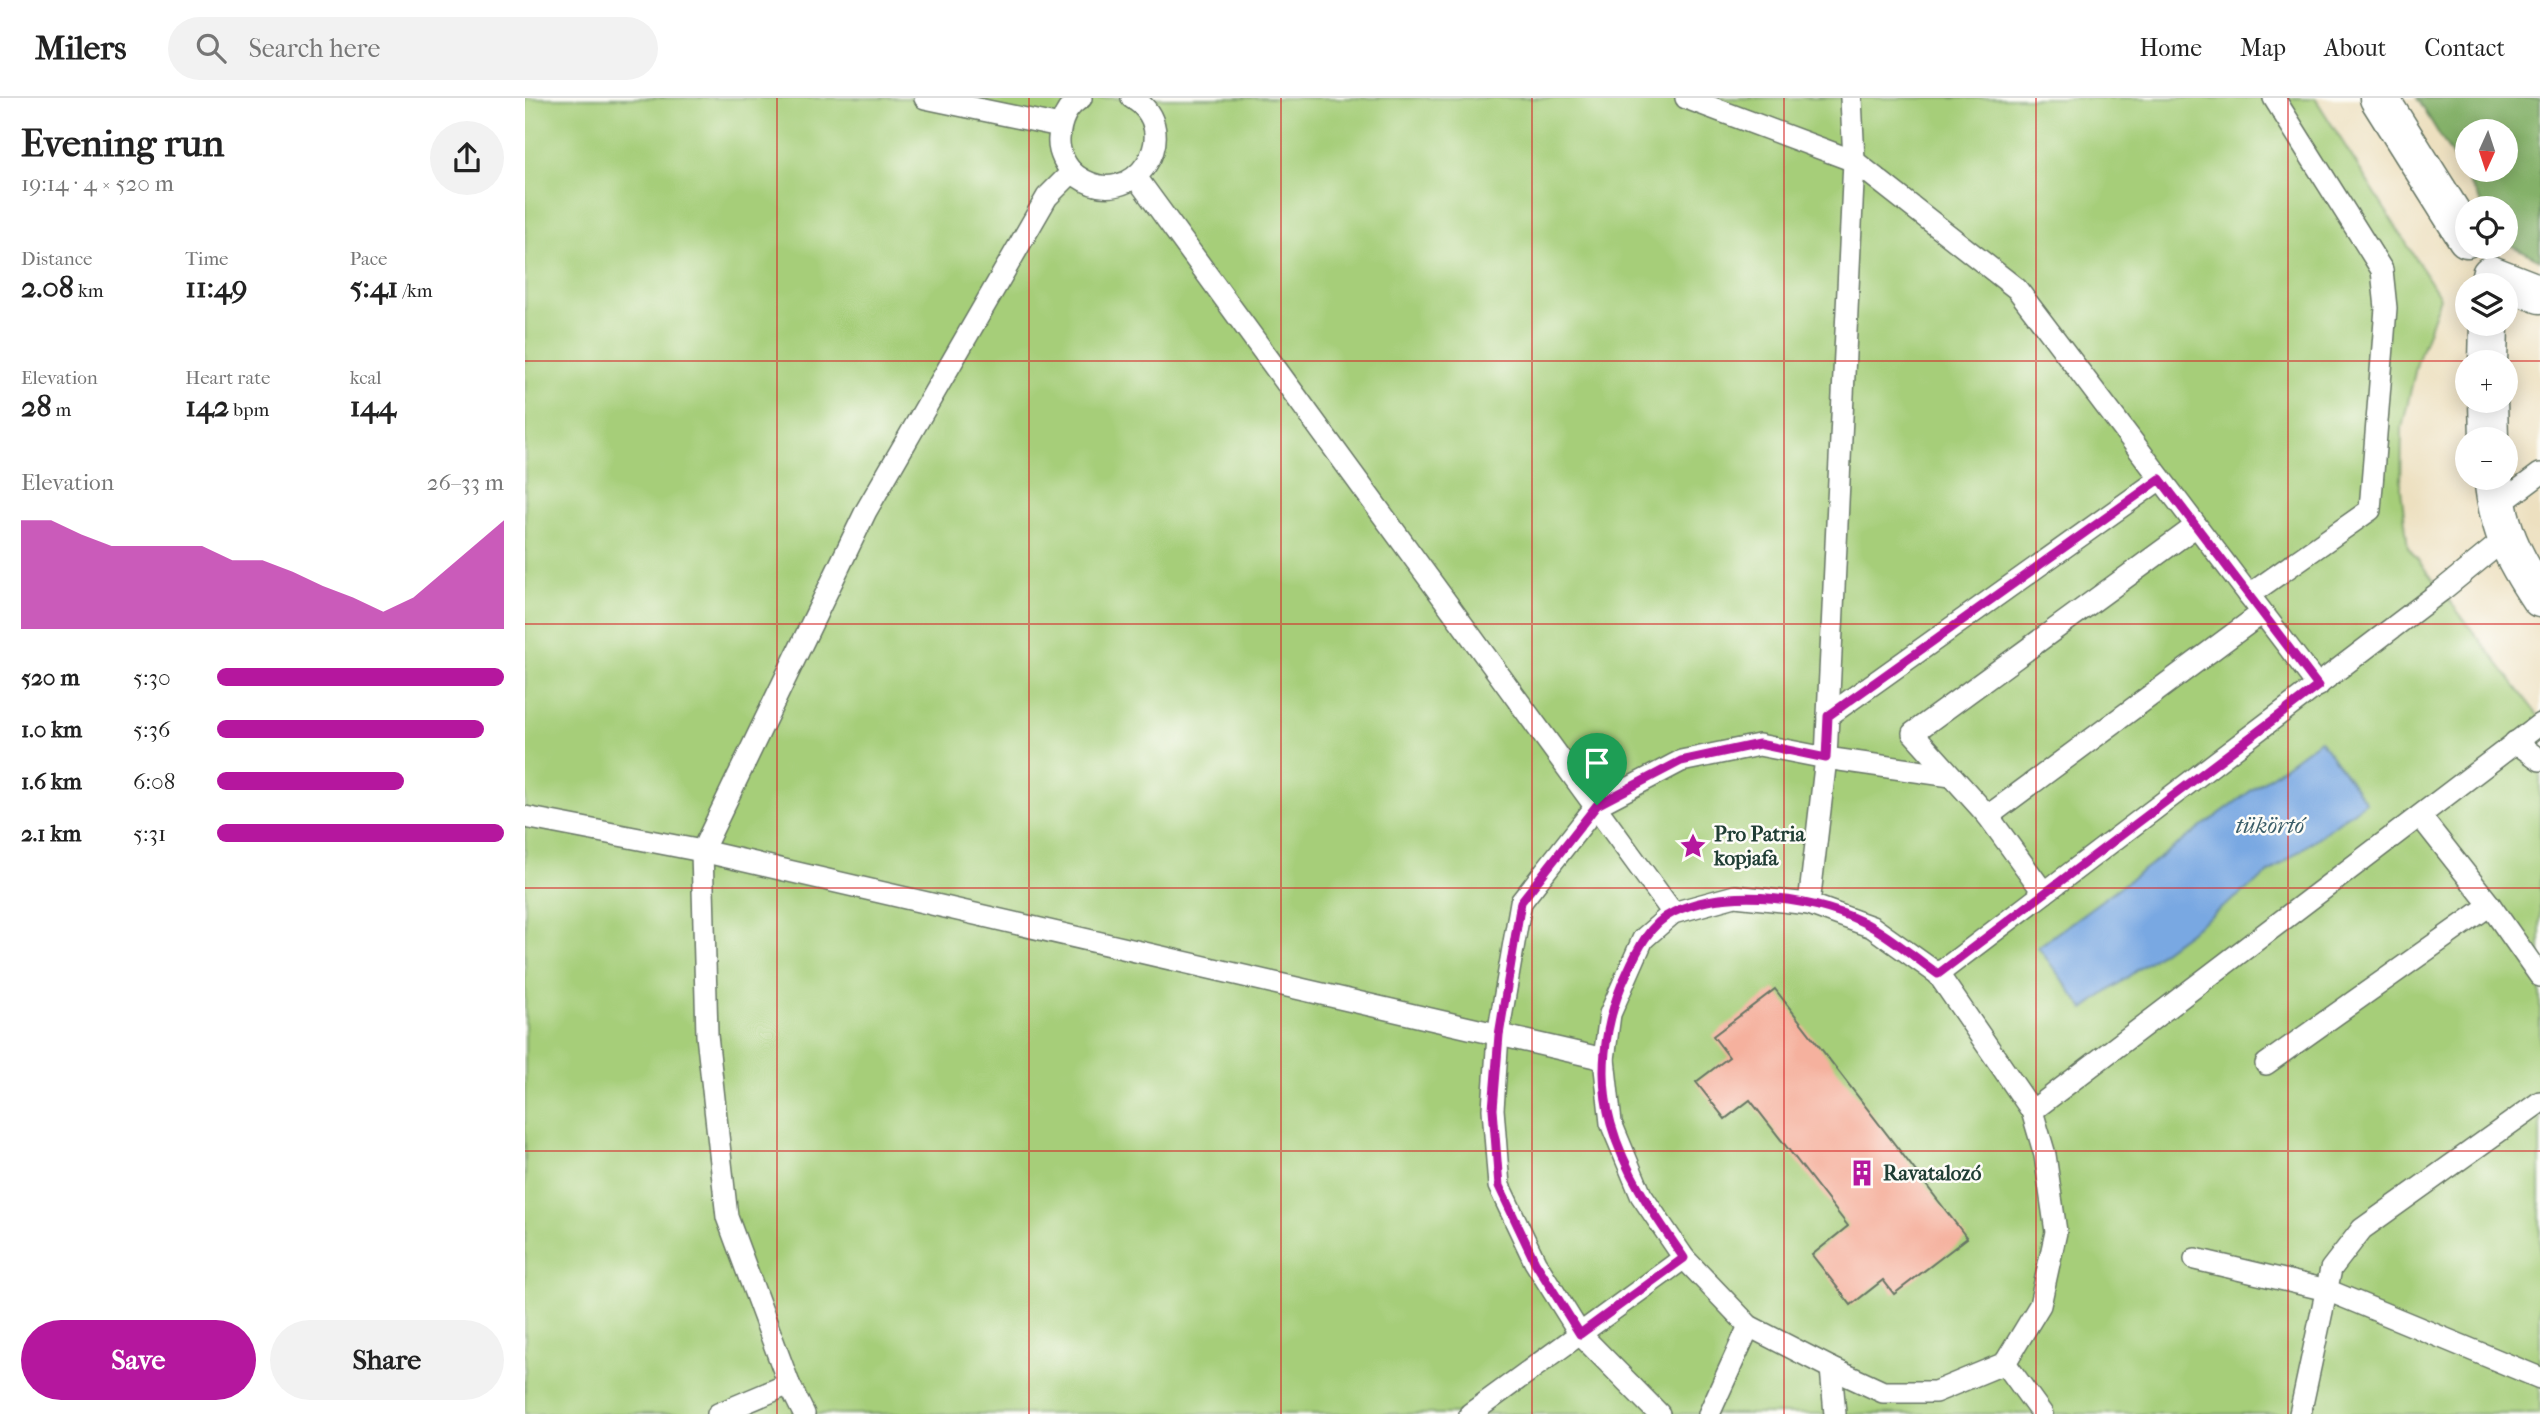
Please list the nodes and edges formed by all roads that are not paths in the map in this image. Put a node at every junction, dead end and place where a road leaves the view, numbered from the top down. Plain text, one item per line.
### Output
1 (925, 98) edge
2 (1686, 98) edge
3 (1851, 98) edge
4 (2274, 98) edge
5 (2379, 98) edge
6 (1078, 99) edge
7 (1138, 99) edge
8 (1060, 126) junction
9 (1854, 161) junction
10 (1072, 173) junction
11 (1136, 177) junction
12 (2455, 219) edge
13 (2485, 269) edge
14 (2540, 294) edge
15 (2540, 474) edge
16 (2160, 479) junction
17 (2499, 507) edge
18 (2196, 526) junction
19 (2249, 595) junction
20 (2540, 598) edge
21 (2262, 612) junction
22 (2318, 686) junction
23 (1828, 716) junction
24 (2540, 724) edge
25 (2515, 742) junction
26 (1826, 758) junction
27 (2540, 760) edge
28 (1951, 776) junction
29 (1597, 805) junction
30 (1988, 816) junction
31 (2420, 816) junction
32 (525, 817) edge
33 (702, 851) junction
34 (2045, 893) junction
35 (1809, 904) junction
36 (2490, 905) junction
37 (1672, 913) junction
38 (1938, 974) junction
39 (2540, 976) edge
40 (1499, 1035) junction
41 (1604, 1059) junction
42 (2266, 1064) dead end
43 (2540, 1102) edge
44 (2032, 1111) junction
45 (1684, 1258) junction
46 (2195, 1259) dead end
47 (2327, 1290) junction
48 (1749, 1326) junction
49 (1580, 1334) junction
50 (2005, 1363) junction
51 (1831, 1368) junction
52 (2540, 1378) edge
53 (789, 1384) junction
54 (718, 1414) edge
55 (804, 1414) edge
56 (1470, 1414) edge
57 (1658, 1414) edge
58 (1709, 1414) edge
59 (1835, 1414) edge
60 (2042, 1414) edge
61 (2300, 1414) edge

1 - 8 lane
2 - 9 lane
3 - 9 lane
4 - 19 lane
5 - 12 street
6 - 8 lane
7 - 11 lane
8 - 10 lane
9 - 16 lane
9 - 23 lane
10 - 11 lane
10 - 33 lane
11 - 29 lane
13 - 14 street
15 - 17 lane
16 - 18 lane
16 - 23 lane
17 - 20 street
17 - 22 lane
18 - 19 lane
18 - 28 lane
19 - 21 lane
21 - 22 lane
21 - 30 lane
22 - 34 lane
23 - 26 lane
24 - 25 lane
25 - 27 lane
25 - 31 lane
26 - 28 lane
26 - 29 lane
26 - 35 lane
28 - 30 lane
29 - 37 lane
29 - 40 lane
30 - 34 lane
31 - 36 lane
31 - 44 lane
32 - 33 lane
33 - 40 lane
33 - 53 lane
34 - 38 lane
35 - 37 lane
35 - 38 lane
36 - 39 lane
36 - 42 lane
37 - 41 lane
38 - 44 lane
40 - 41 lane
40 - 49 lane
41 - 45 lane
43 - 47 lane
44 - 50 lane
45 - 48 lane
45 - 49 lane
46 - 47 lane
47 - 52 lane
47 - 61 lane
48 - 51 lane
48 - 58 lane
49 - 56 lane
49 - 57 lane
50 - 51 lane
50 - 60 lane
51 - 59 lane
53 - 54 lane
53 - 55 lane

